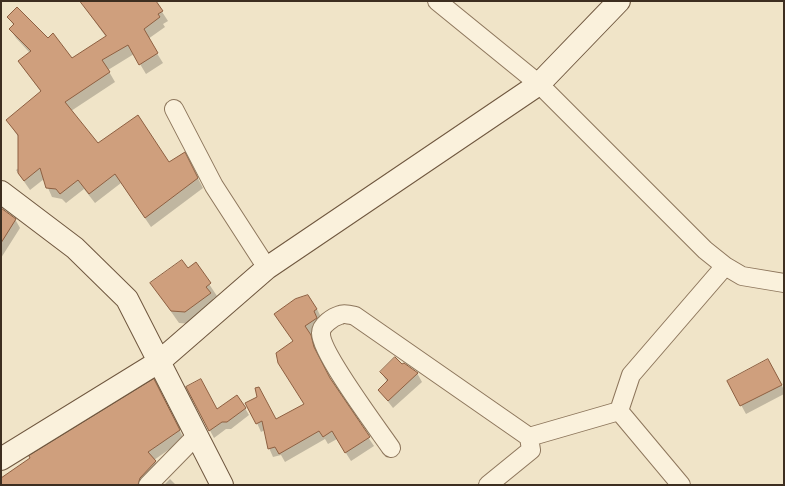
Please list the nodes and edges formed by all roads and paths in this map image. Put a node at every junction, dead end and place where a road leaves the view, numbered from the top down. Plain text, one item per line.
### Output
1 (437, 1) edge
2 (618, 1) edge
3 (539, 84) junction
4 (174, 109) dead end
5 (1, 192) edge
6 (725, 266) junction
7 (267, 268) junction
8 (784, 283) edge
9 (160, 360) junction
10 (619, 411) junction
11 (197, 435) junction
12 (529, 437) junction
13 (391, 448) dead end
14 (1, 459) edge
15 (148, 485) edge
16 (222, 485) edge
17 (488, 485) edge
18 (681, 485) edge

1 - 3 street
2 - 3 street
3 - 6 street
3 - 7 street
4 - 7 street
5 - 9 street
6 - 8 street
6 - 10 street
7 - 9 street
9 - 11 street
9 - 14 street
10 - 12 street
10 - 18 street
11 - 15 street
11 - 16 street
12 - 13 street
12 - 17 street

